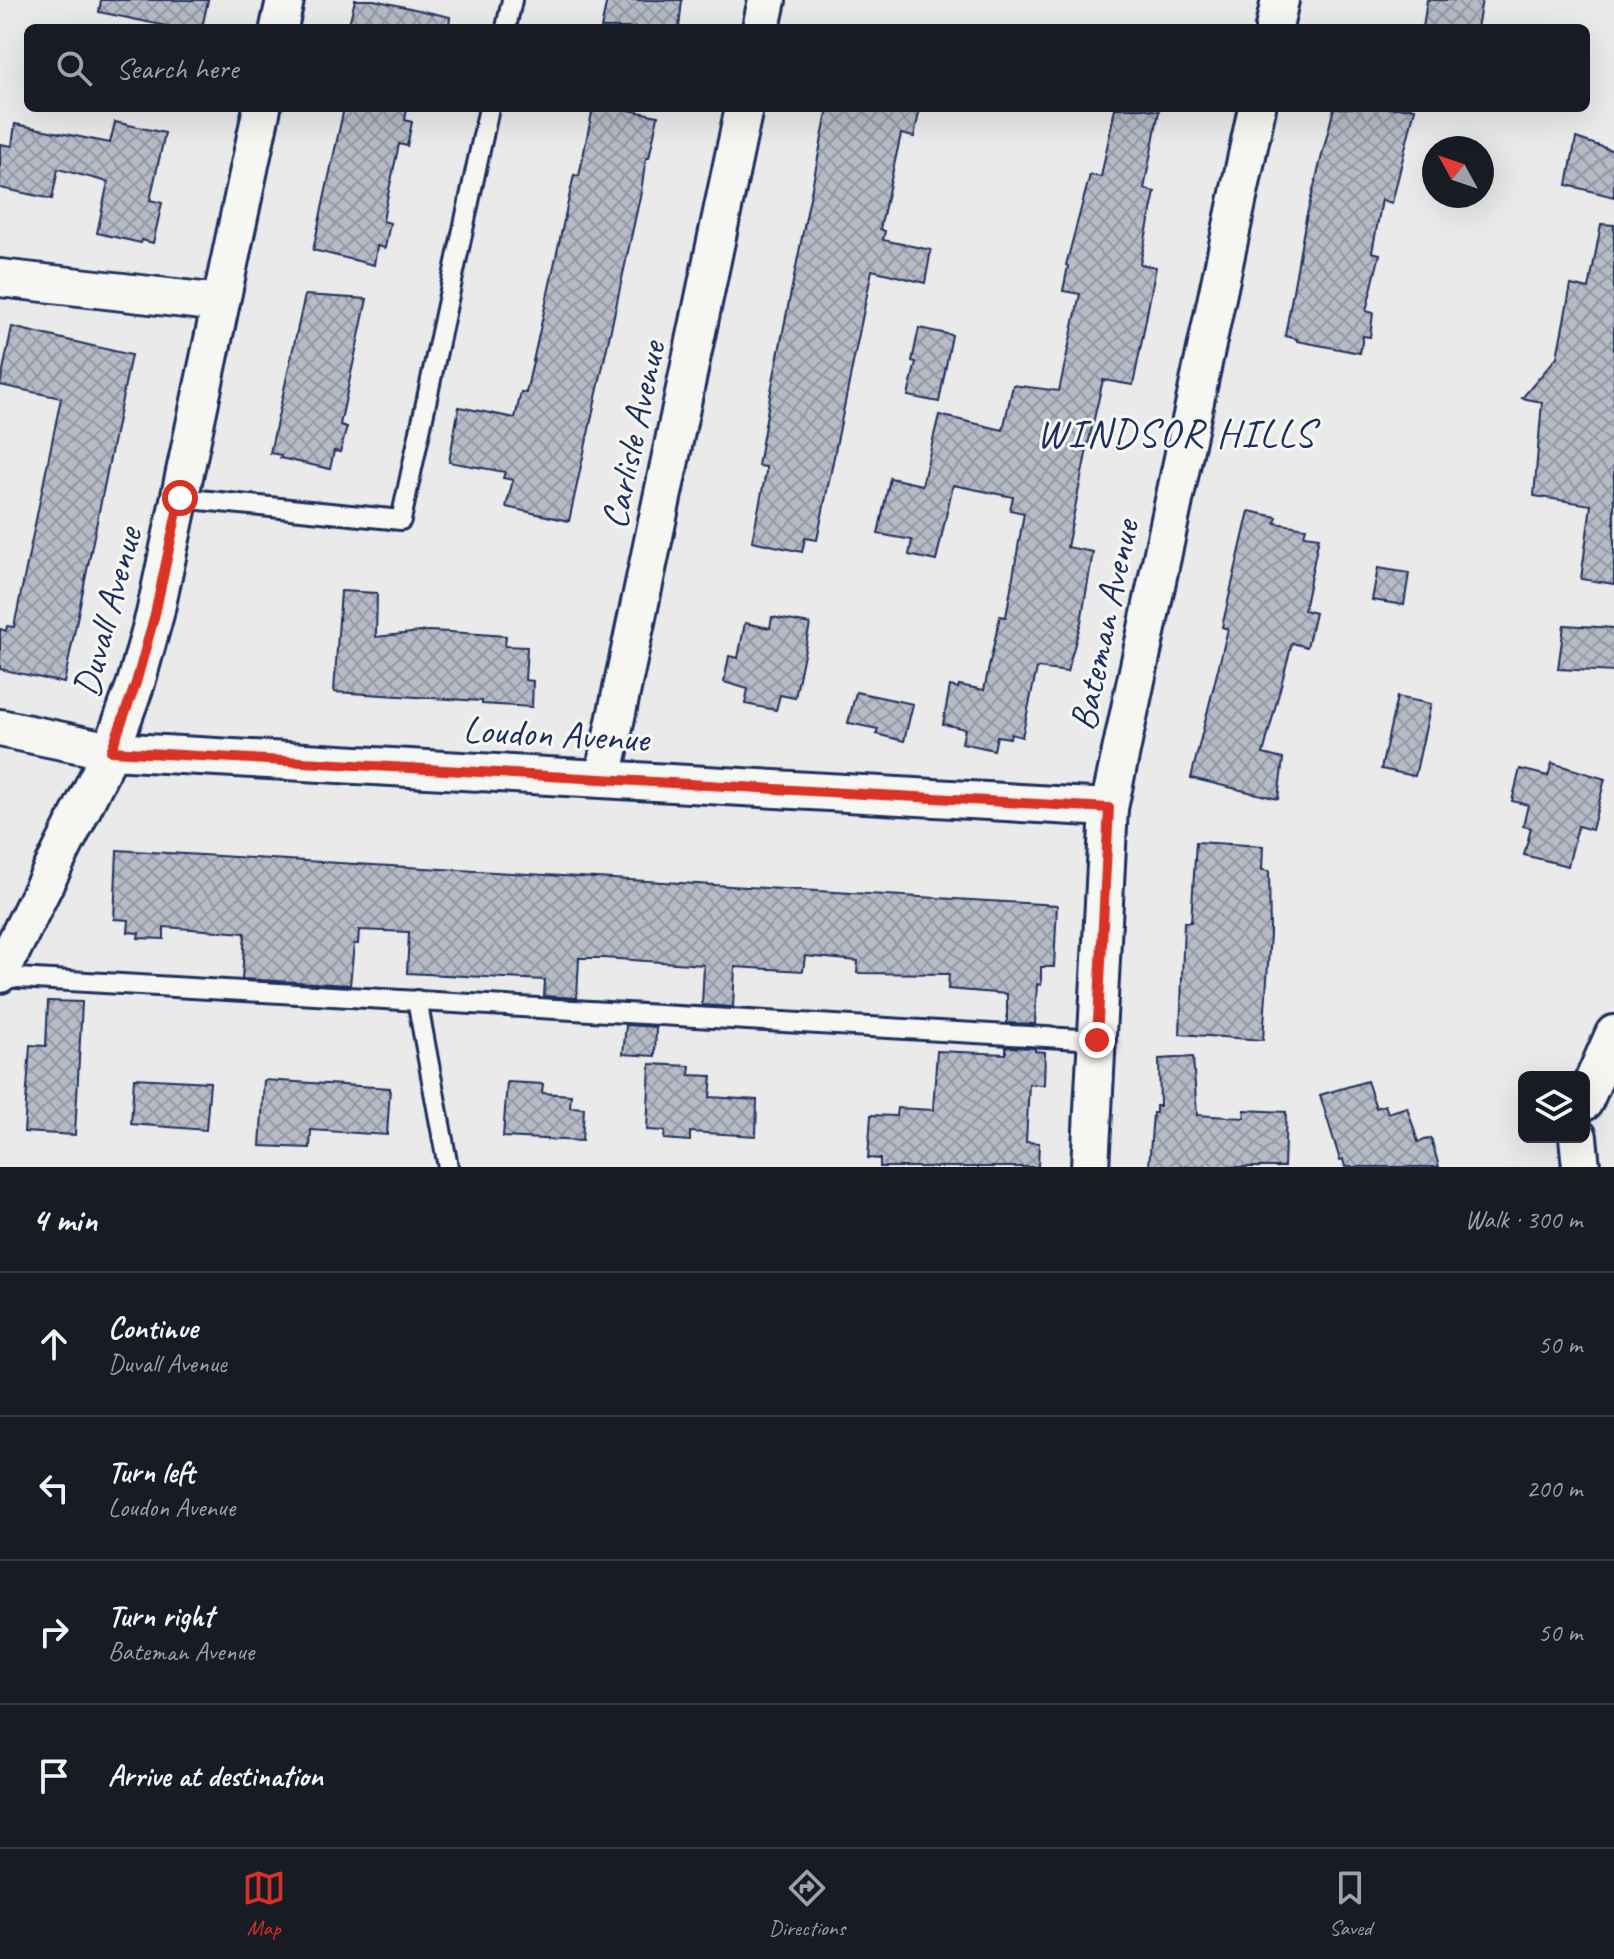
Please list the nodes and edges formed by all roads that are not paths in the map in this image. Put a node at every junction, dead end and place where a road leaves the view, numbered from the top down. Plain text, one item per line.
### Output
1 (285, 0) edge
2 (512, 0) edge
3 (767, 0) edge
4 (1280, 0) edge
5 (280, 24) edge
6 (507, 24) edge
7 (762, 24) edge
8 (1275, 24) edge
9 (261, 112) edge
10 (488, 112) edge
11 (743, 112) edge
12 (1256, 112) edge
13 (0, 278) edge
14 (220, 303) junction
15 (180, 498) junction
16 (0, 728) edge
17 (111, 751) junction
18 (603, 779) junction
19 (1109, 808) junction
20 (0, 976) edge
21 (417, 1000) junction
22 (1614, 1034) edge
23 (1097, 1040) junction
24 (1590, 1088) edge
25 (1579, 1143) edge
26 (448, 1167) edge
27 (1090, 1167) edge
28 (1581, 1167) edge

1 - 5 street
2 - 6 lane
3 - 7 street
4 - 8 street
9 - 14 street, Duvall Avenue
10 - 15 lane
11 - 18 street, Carlisle Avenue
12 - 19 street, Bateman Avenue
13 - 14 street
14 - 15 street, Duvall Avenue
15 - 17 street, Duvall Avenue
16 - 17 street, Loudon Avenue
17 - 18 street, Loudon Avenue
17 - 20 street, Duvall Avenue
18 - 19 street, Loudon Avenue
19 - 23 street, Bateman Avenue
20 - 21 lane
21 - 23 lane
21 - 26 lane
22 - 24 street
23 - 27 street, Bateman Avenue
25 - 28 street

